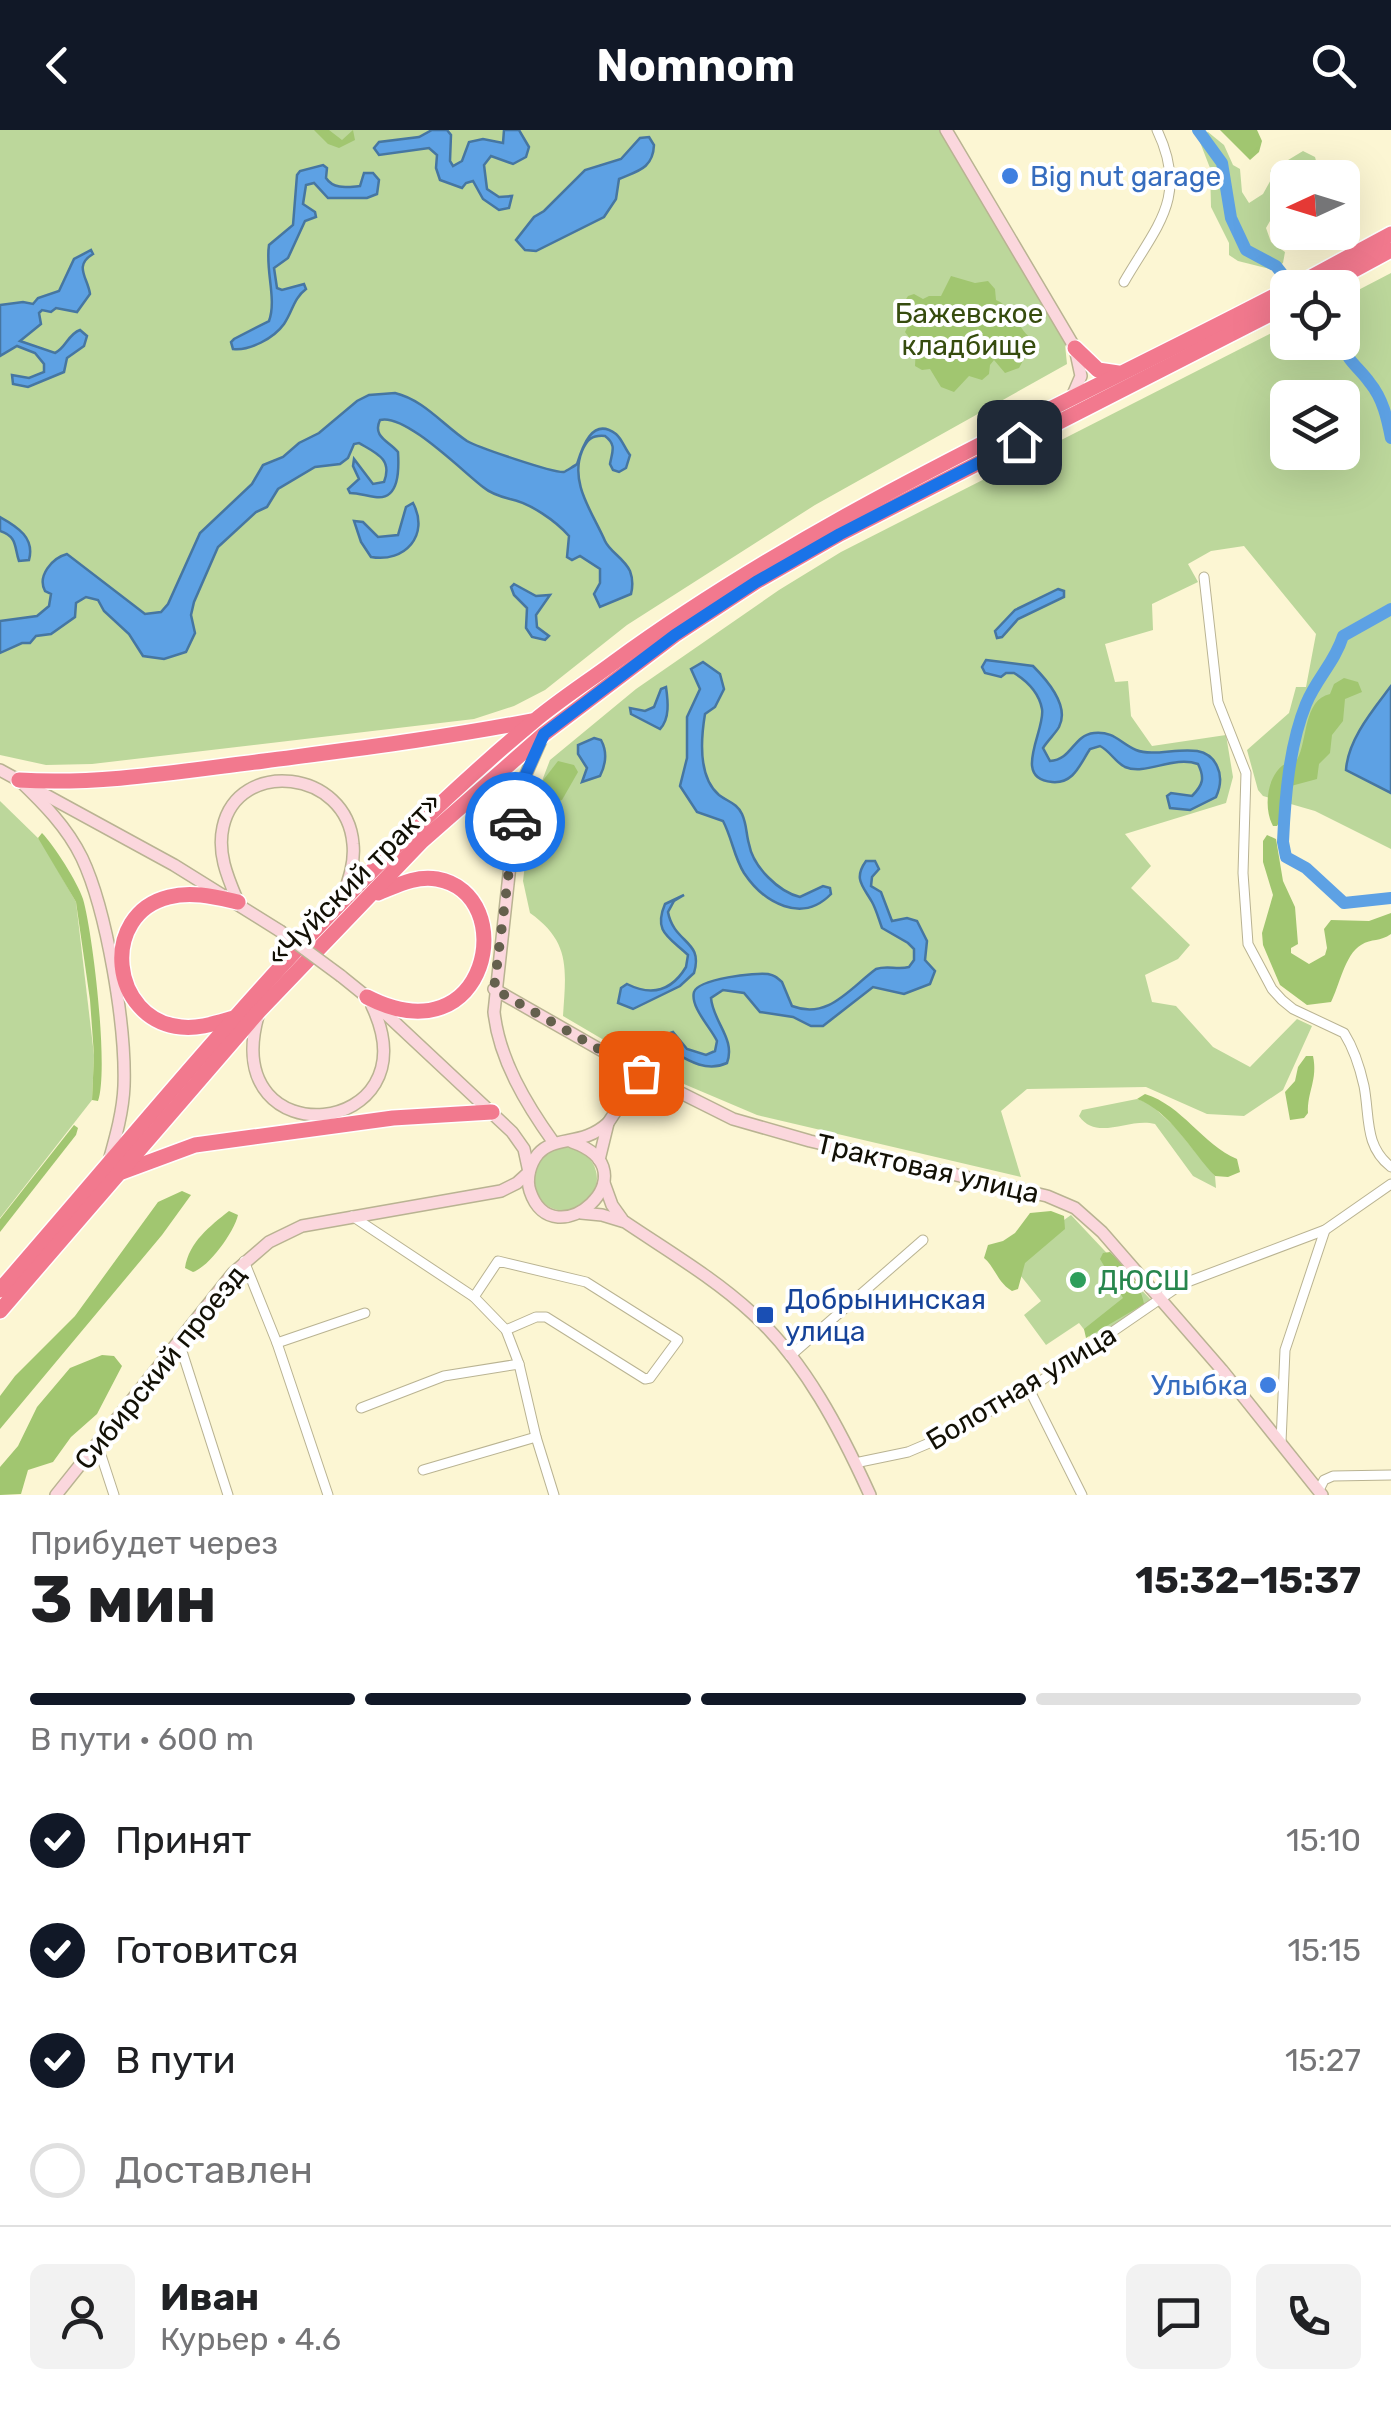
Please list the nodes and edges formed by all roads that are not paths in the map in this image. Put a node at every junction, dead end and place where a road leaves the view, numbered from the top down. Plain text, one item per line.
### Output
1 (946, 130) edge
2 (1157, 130) edge
3 (1391, 234) edge
4 (1391, 250) edge
5 (1339, 270) edge
6 (1348, 270) edge
7 (1124, 282) dead end
8 (1270, 305) edge
9 (1270, 308) edge
10 (1265, 309) junction
11 (1075, 348) junction
12 (1127, 371) junction
13 (1069, 400) junction
14 (1204, 578) dead end
15 (539, 727) junction
16 (0, 770) edge
17 (19, 780) junction
18 (343, 896) junction
19 (370, 896) junction
20 (238, 902) junction
21 (494, 989) junction
22 (368, 997) junction
23 (260, 1011) junction
24 (234, 1018) junction
25 (641, 1073) junction
26 (492, 1112) junction
27 (608, 1124) junction
28 (512, 1132) junction
29 (572, 1142) junction
30 (552, 1143) junction
31 (598, 1160) junction
32 (1391, 1167) edge
33 (113, 1169) junction
34 (529, 1172) junction
35 (604, 1182) junction
36 (1391, 1184) edge
37 (501, 1191) junction
38 (535, 1201) junction
39 (581, 1214) junction
40 (352, 1216) junction
41 (625, 1222) junction
42 (1325, 1230) junction
43 (923, 1240) dead end
44 (244, 1261) junction
45 (0, 1290) edge
46 (474, 1297) junction
47 (1162, 1300) junction
48 (0, 1311) edge
49 (365, 1312) dead end
50 (506, 1330) junction
51 (178, 1342) junction
52 (277, 1342) junction
53 (790, 1356) junction
54 (519, 1364) junction
55 (1029, 1389) junction
56 (360, 1408) dead end
57 (536, 1437) junction
58 (1281, 1442) junction
59 (98, 1446) junction
60 (856, 1463) junction
61 (423, 1470) dead end
62 (1391, 1475) edge
63 (1321, 1493) edge
64 (56, 1495) edge
65 (114, 1495) edge
66 (228, 1495) edge
67 (328, 1495) edge
68 (554, 1495) edge
69 (870, 1495) edge
70 (1082, 1495) edge

1 - 11 street
2 - 7 street
3 - 5 highway, «Чуйский тракт»
4 - 6 highway, «Чуйский тракт»
8 - 10 highway, «Чуйский тракт»
9 - 10 highway, «Чуйский тракт»
10 - 12 highway, «Чуйский тракт»
10 - 15 highway, «Чуйский тракт»
11 - 12 highway
11 - 13 street
12 - 13 highway, «Чуйский тракт»
13 - 15 highway, «Чуйский тракт»
14 - 32 street
15 - 17 highway
15 - 18 highway, «Чуйский тракт»
15 - 19 highway, «Чуйский тракт»
15 - 21 street
16 - 17 street
17 - 20 street
17 - 33 street
18 - 20 street
18 - 24 highway, «Чуйский тракт»
19 - 22 highway
19 - 23 highway, «Чуйский тракт»
20 - 22 street, bridge
20 - 24 highway
21 - 25 street, Трактовая улица
21 - 30 street
22 - 23 street
22 - 26 street
23 - 33 highway, «Чуйский тракт»
24 - 33 highway, «Чуйский тракт»
25 - 27 street
25 - 47 street, Трактовая улица
26 - 28 street
26 - 33 highway
27 - 29 street
27 - 31 street
28 - 30 street
28 - 34 street
29 - 30 street
29 - 31 street
30 - 34 street
31 - 35 street
33 - 45 highway, «Чуйский тракт»
33 - 48 highway, «Чуйский тракт»
34 - 37 street, Сибирский проезд
34 - 38 street
35 - 39 street
35 - 41 street
36 - 42 street, Болотная улица
37 - 38 street, Сибирский проезд
37 - 40 street, Сибирский проезд
38 - 39 street
39 - 41 street
40 - 44 street, Сибирский проезд
40 - 46 street
41 - 53 street
42 - 47 street, Болотная улица
42 - 58 street
43 - 53 street
44 - 51 street, Сибирский проезд
44 - 52 street
46 - 50 street
46 - 50 street
47 - 55 street, Болотная улица
47 - 58 street, Трактовая улица
49 - 52 street
50 - 54 street
51 - 59 street, Сибирский проезд
51 - 66 street
52 - 67 street
53 - 60 street
54 - 56 street
54 - 57 street
55 - 60 street, Болотная улица
55 - 70 street
57 - 61 street
57 - 68 street
58 - 63 street, Трактовая улица
59 - 64 street, Сибирский проезд
59 - 65 street
60 - 69 street
62 - 63 street

